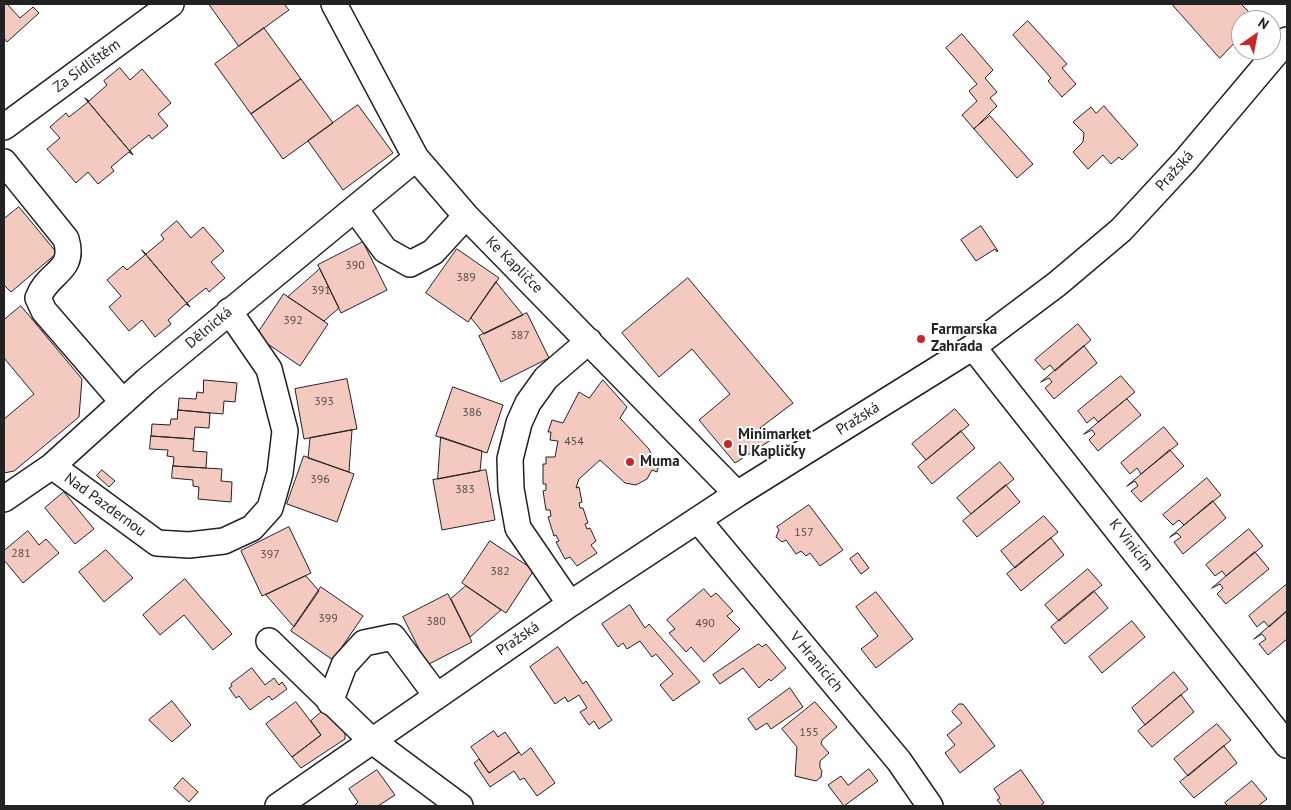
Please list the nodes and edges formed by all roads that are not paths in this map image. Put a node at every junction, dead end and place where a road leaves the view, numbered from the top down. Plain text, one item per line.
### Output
1 (171, 4) edge
2 (334, 4) edge
3 (1287, 40) edge
4 (6, 121) edge
5 (416, 158) junction
6 (4, 162) edge
7 (354, 209) junction
8 (466, 216) junction
9 (229, 311) junction
10 (589, 341) junction
11 (974, 347) junction
12 (123, 402) junction
13 (52, 466) junction
14 (738, 494) junction
15 (4, 498) edge
16 (698, 520) junction
17 (570, 604) junction
18 (269, 641) dead end
19 (436, 695) junction
20 (330, 702) junction
21 (371, 740) junction
22 (1287, 745) edge
23 (278, 806) edge
24 (460, 806) edge
25 (930, 806) edge

1 - 4 street, Za Sídlištěm
2 - 5 street, Ke Kapličce
3 - 11 street, Pražská
5 - 7 street, Dělnická
5 - 8 street, Ke Kapličce
6 - 12 street
7 - 8 street
7 - 9 street, Dělnická
8 - 10 street, Ke Kapličce
9 - 12 street, Dělnická
9 - 13 street, Nad Pazdernou
10 - 14 street, Ke Kapličce
10 - 17 street
11 - 14 street, Pražská
11 - 22 street, K Vinicím
12 - 13 street, Dělnická
13 - 15 street, Dělnická
14 - 16 street, Pražská
16 - 17 street, Pražská
16 - 25 street, V Hranicích
17 - 19 street, Pražská
18 - 20 street
19 - 20 street
19 - 21 street, Pražská
20 - 21 street
21 - 23 street, Pražská
21 - 24 street

